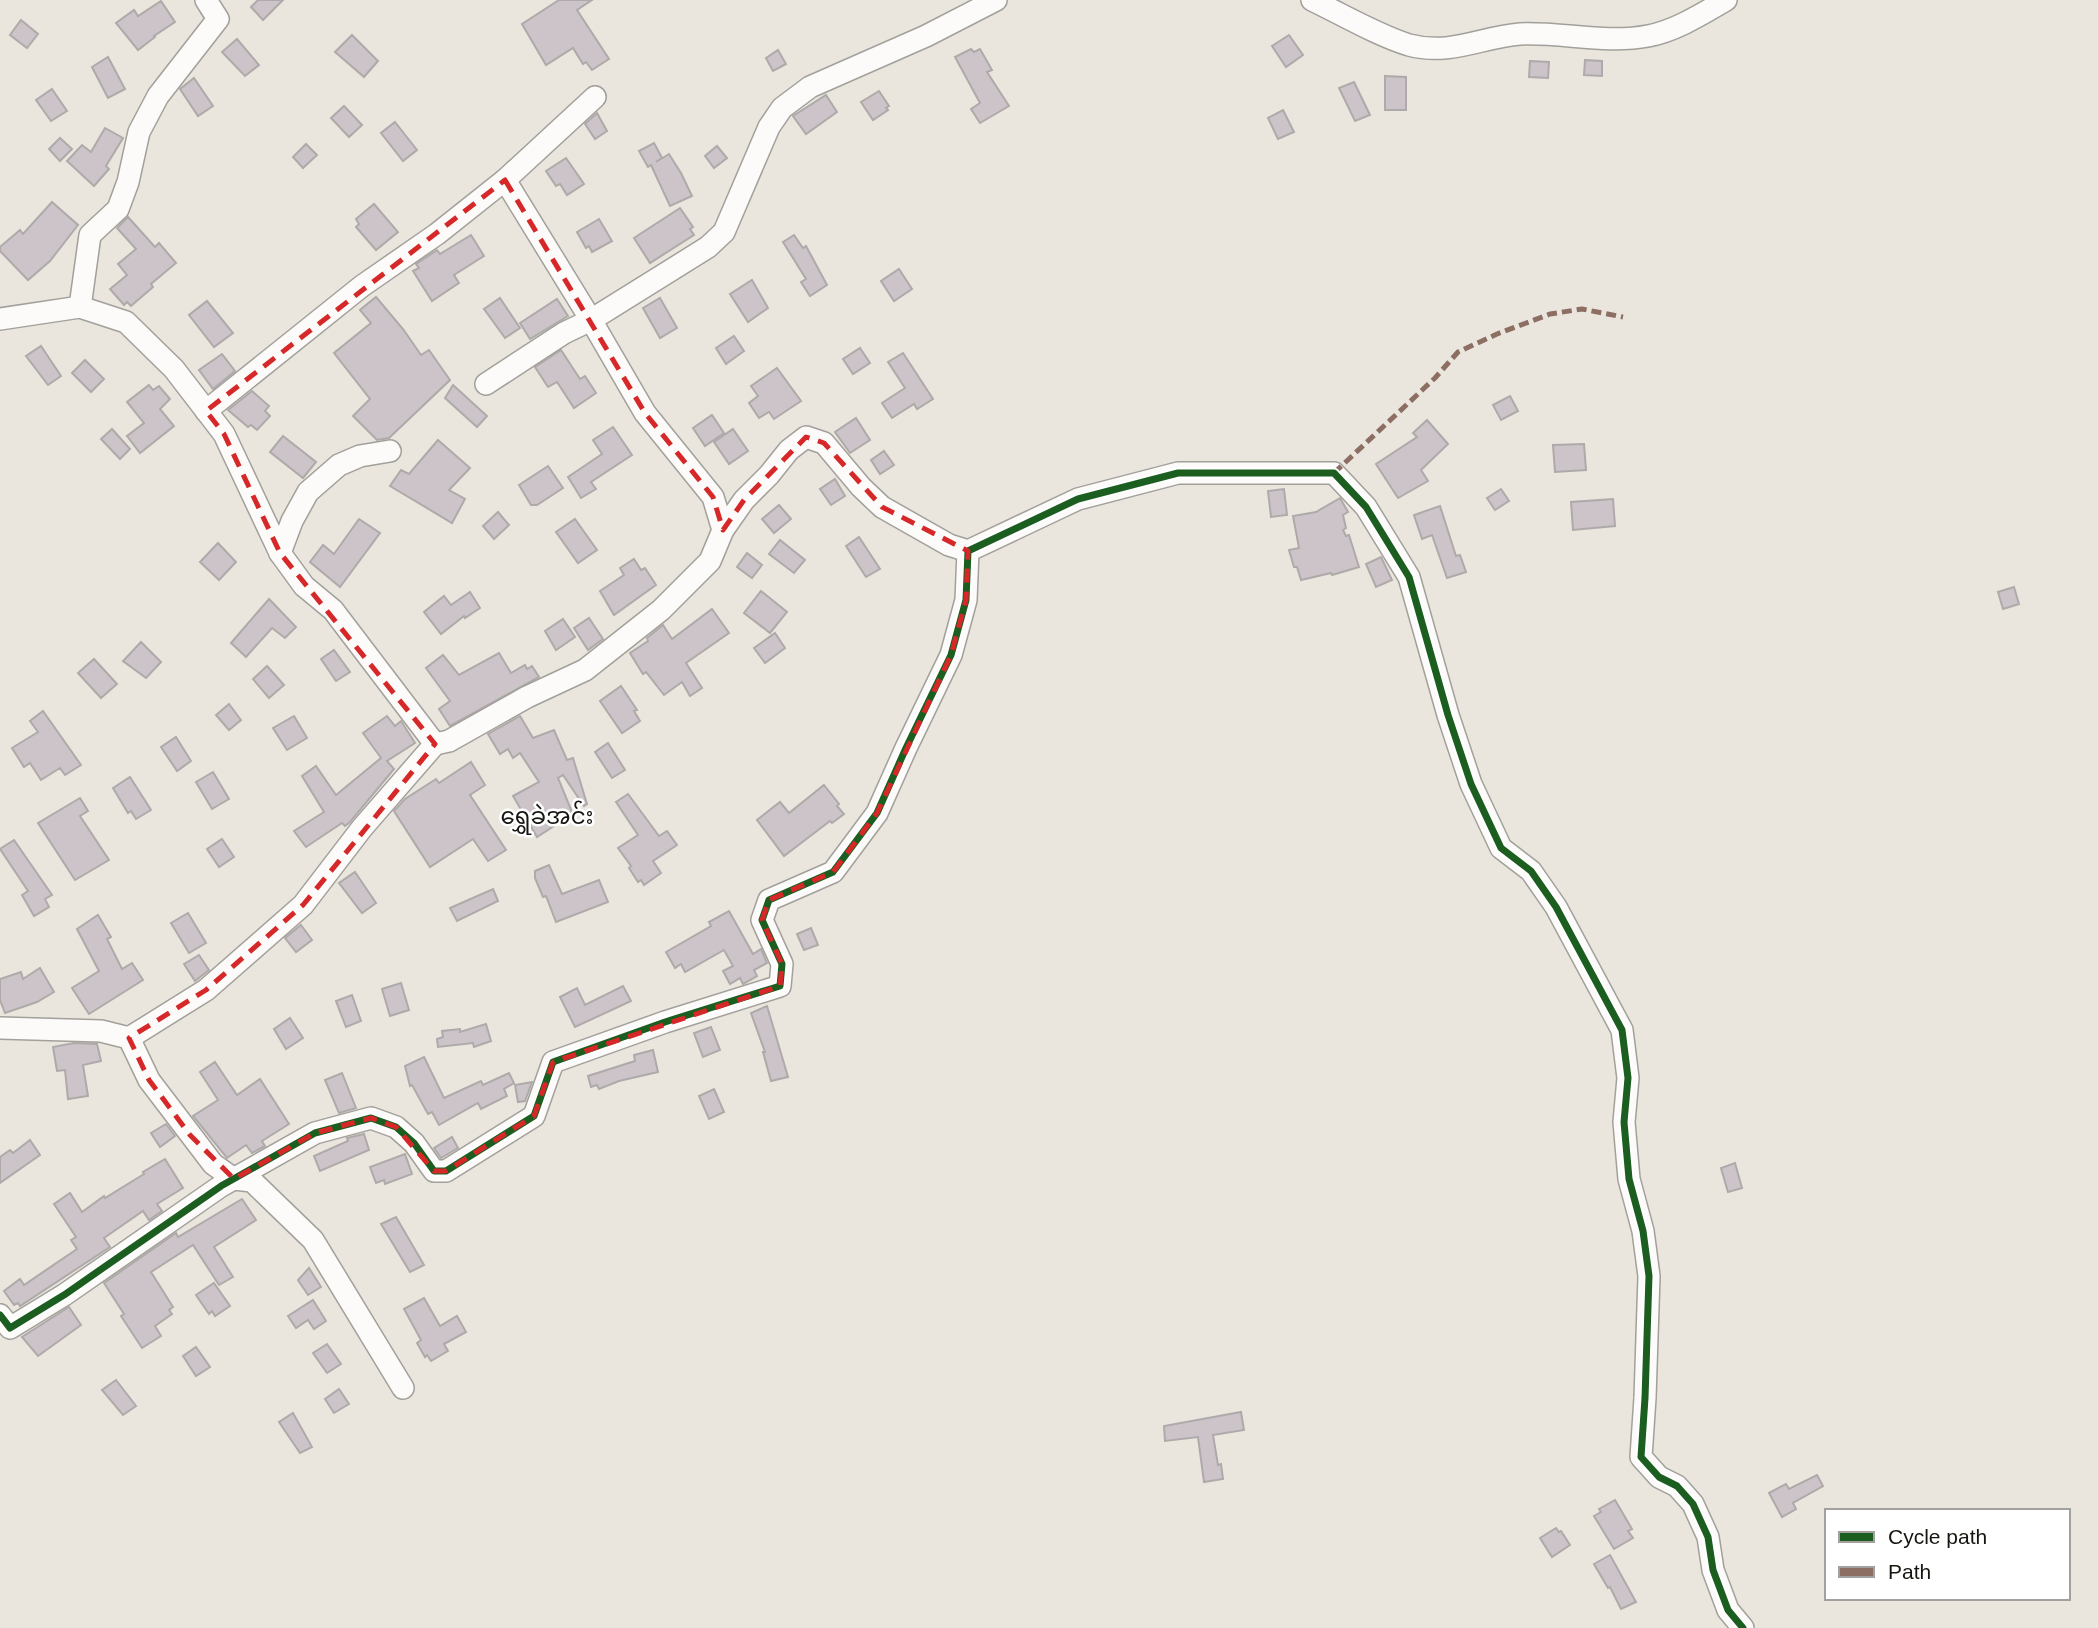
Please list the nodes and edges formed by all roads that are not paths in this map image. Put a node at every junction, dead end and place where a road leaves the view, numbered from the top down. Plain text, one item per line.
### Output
1 (206, 0) edge
2 (996, 0) edge
3 (1312, 0) edge
4 (1726, 0) edge
5 (595, 97) dead end
6 (505, 180) junction
7 (80, 307) junction
8 (0, 318) edge
9 (591, 320) junction
10 (486, 384) dead end
11 (206, 411) junction
12 (390, 452) dead end
13 (723, 530) junction
14 (968, 551) junction
15 (280, 553) junction
16 (435, 744) junction
17 (0, 1028) edge
18 (129, 1038) junction
19 (234, 1179) junction
20 (0, 1315) edge
21 (402, 1388) dead end
22 (1743, 1628) edge

1 - 7 street
2 - 9 street
3 - 4 street
5 - 6 street
6 - 9 street
6 - 11 street
7 - 8 street
7 - 11 street
9 - 10 street
9 - 13 street
11 - 15 street
12 - 15 street
13 - 14 street
13 - 16 street
14 - 19 street
14 - 22 street
15 - 16 street
16 - 18 street
17 - 18 street
18 - 19 street
19 - 20 street
19 - 21 street

